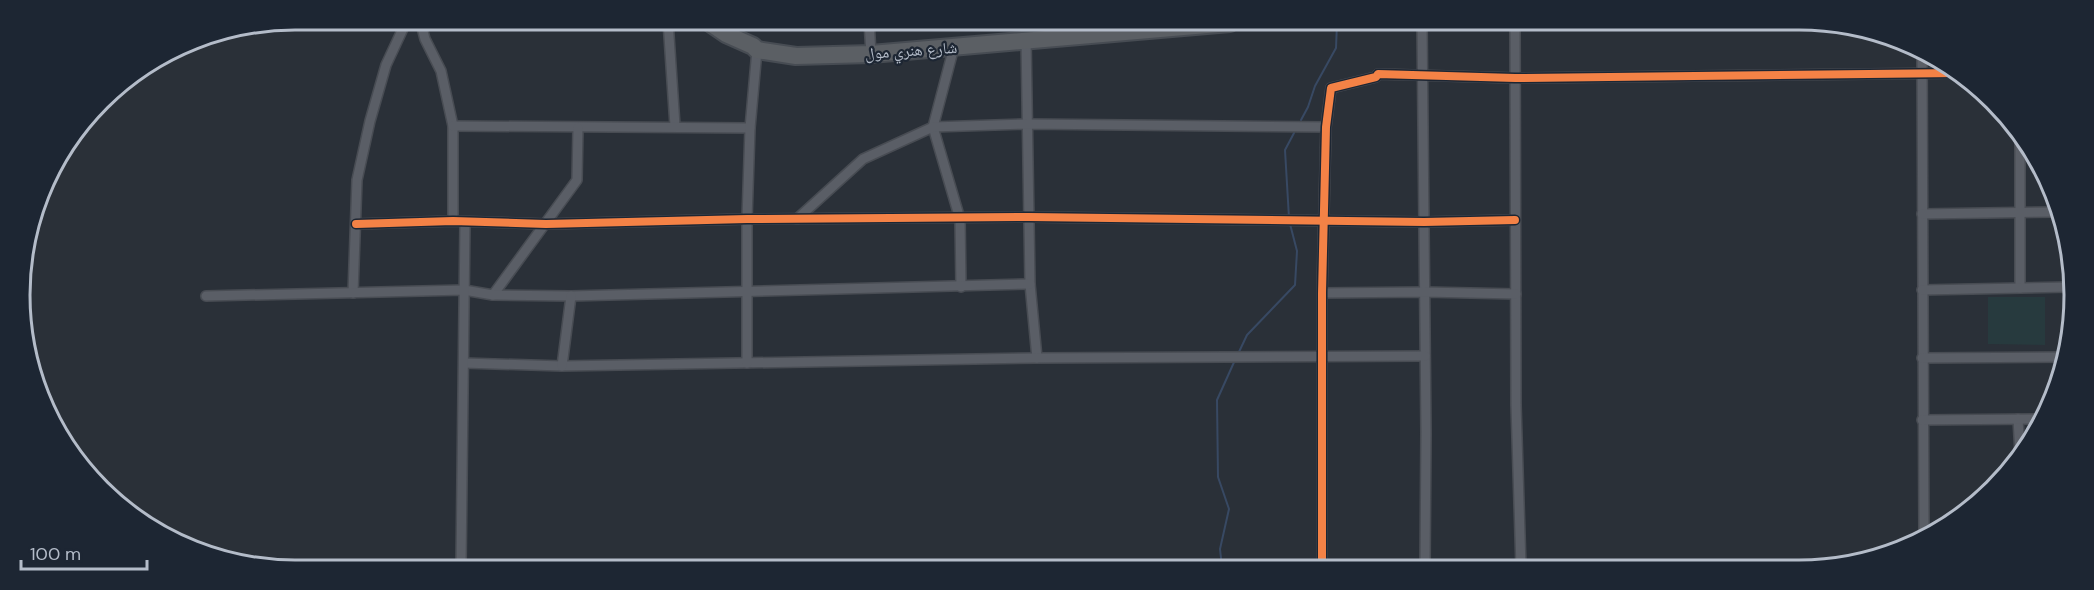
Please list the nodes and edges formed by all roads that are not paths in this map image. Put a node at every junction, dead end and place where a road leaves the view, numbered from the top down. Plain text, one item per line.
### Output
1 (402, 30) edge
2 (423, 30) edge
3 (669, 30) edge
4 (720, 30) edge
5 (870, 30) edge
6 (1141, 30) edge
7 (1422, 30) edge
8 (1515, 30) edge
9 (1026, 39) junction
10 (954, 47) junction
11 (757, 50) junction
12 (871, 54) junction
13 (1922, 60) edge
14 (1944, 73) edge
15 (1922, 74) junction
16 (1423, 75) junction
17 (1515, 78) junction
18 (1028, 124) junction
19 (453, 126) junction
20 (675, 126) junction
21 (933, 127) junction
22 (1326, 127) junction
23 (578, 128) junction
24 (750, 128) junction
25 (2020, 150) edge
26 (2051, 212) edge
27 (2020, 213) junction
28 (1922, 214) junction
29 (1029, 217) junction
30 (747, 219) junction
31 (797, 219) junction
32 (960, 219) junction
33 (1515, 220) junction
34 (453, 221) junction
35 (1324, 221) junction
36 (465, 222) junction
37 (1424, 222) junction
38 (356, 224) junction
39 (546, 224) junction
40 (1030, 284) junction
41 (961, 287) junction
42 (2064, 287) edge
43 (2020, 288) junction
44 (464, 290) junction
45 (747, 290) junction
46 (1922, 290) junction
47 (353, 292) junction
48 (1425, 292) junction
49 (1322, 293) junction
50 (1516, 294) junction
51 (493, 295) junction
52 (206, 296) dead end
53 (571, 296) junction
54 (1322, 356) junction
55 (1425, 356) junction
56 (2057, 357) edge
57 (1037, 358) junction
58 (1922, 358) junction
59 (464, 363) junction
60 (747, 363) junction
61 (562, 366) junction
62 (2019, 419) junction
63 (2033, 419) edge
64 (1922, 420) junction
65 (2020, 441) edge
66 (1924, 528) edge
67 (461, 560) edge
68 (1322, 560) edge
69 (1425, 560) edge
70 (1521, 560) edge

1 - 38 street
2 - 19 street
3 - 20 street
4 - 11 highway, شارع هنري مول
5 - 12 street
6 - 9 highway, شارع هنري مول
7 - 16 street
8 - 17 street
9 - 10 highway, شارع هنري مول
9 - 18 street
10 - 12 highway, شارع هنري مول
10 - 21 street
11 - 12 highway, شارع هنري مول
11 - 24 street
13 - 15 street
14 - 15 street
15 - 17 street
15 - 28 street
16 - 17 street
16 - 22 street
16 - 37 street
17 - 33 street
18 - 21 street
18 - 22 street
18 - 29 street
19 - 23 street
19 - 34 street
20 - 23 street
20 - 24 street
21 - 31 street
21 - 32 street
22 - 35 street
23 - 39 street
24 - 30 street
25 - 27 street
26 - 27 street
27 - 28 street
27 - 43 street
28 - 46 street
29 - 32 street
29 - 35 street
29 - 40 street
30 - 31 street
30 - 39 street
30 - 45 street
31 - 32 street
32 - 41 street
33 - 37 street
33 - 50 street
34 - 36 street
34 - 38 street
35 - 37 street
35 - 49 street
36 - 39 street
36 - 44 street
37 - 48 street
38 - 47 street
39 - 51 street
40 - 41 street
40 - 57 street
41 - 45 street
42 - 43 street
43 - 46 street
44 - 47 street
44 - 51 street
44 - 59 street
45 - 53 street
45 - 60 street
46 - 58 street
47 - 52 street
48 - 49 street
48 - 50 street
48 - 55 street
49 - 54 street
50 - 70 street
51 - 53 street
53 - 61 street
54 - 55 street
54 - 57 street
54 - 68 street
55 - 69 street
56 - 58 street
57 - 60 street
58 - 64 street
59 - 61 street
59 - 67 street
60 - 61 street
62 - 63 street
62 - 64 street
62 - 65 street
64 - 66 street

